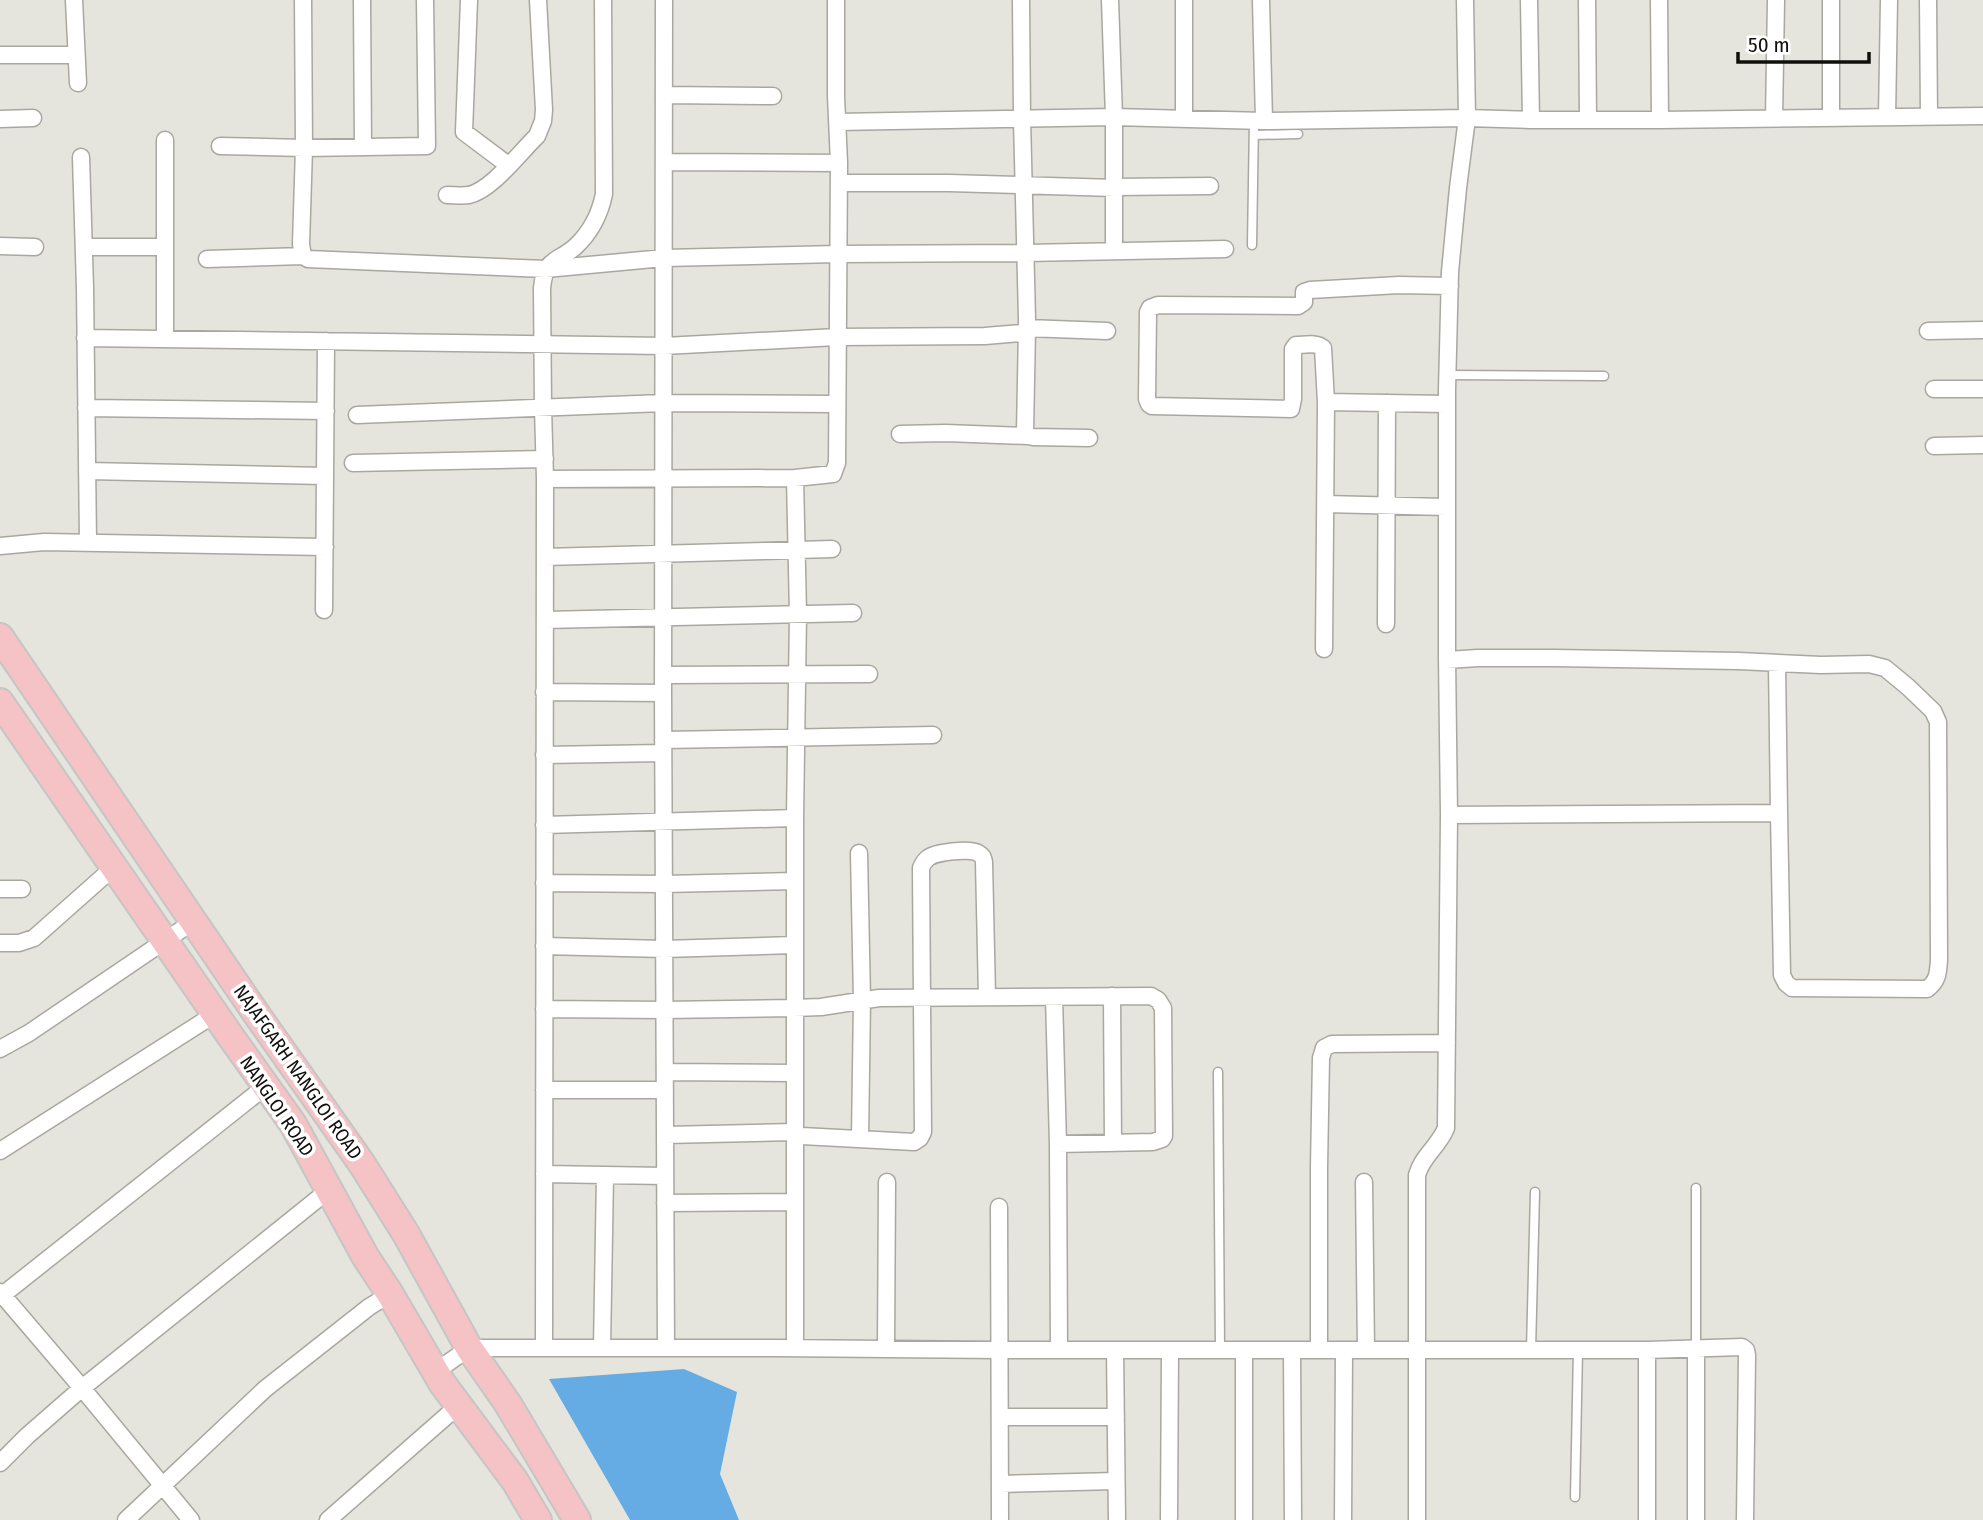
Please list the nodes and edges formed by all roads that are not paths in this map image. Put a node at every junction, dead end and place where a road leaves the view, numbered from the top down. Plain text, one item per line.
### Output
1 (74, 0) edge
2 (303, 0) edge
3 (362, 0) edge
4 (425, 0) edge
5 (470, 0) edge
6 (538, 0) edge
7 (603, 0) edge
8 (664, 0) edge
9 (836, 0) edge
10 (1021, 0) edge
11 (1110, 0) edge
12 (1184, 0) edge
13 (1261, 0) edge
14 (1465, 0) edge
15 (1529, 0) edge
16 (1587, 0) edge
17 (1659, 0) edge
18 (1776, 0) edge
19 (1831, 0) edge
20 (1889, 0) edge
21 (1928, 0) edge
22 (0, 55) edge
23 (76, 55) junction
24 (78, 83) dead end
25 (664, 95) junction
26 (773, 96) dead end
27 (1929, 116) junction
28 (1983, 116) edge
29 (1114, 117) junction
30 (1831, 117) junction
31 (1887, 117) junction
32 (33, 118) dead end
33 (1467, 118) junction
34 (1774, 118) junction
35 (0, 119) edge
36 (1022, 119) junction
37 (1184, 119) junction
38 (1531, 120) junction
39 (1588, 120) junction
40 (1660, 120) junction
41 (837, 122) junction
42 (1257, 126) junction
43 (1298, 134) dead end
44 (165, 141) dead end
45 (220, 146) dead end
46 (304, 148) junction
47 (363, 148) junction
48 (80, 157) dead end
49 (664, 162) junction
50 (839, 163) junction
51 (508, 165) junction
52 (839, 183) junction
53 (1024, 185) junction
54 (1210, 186) dead end
55 (1114, 188) junction
56 (447, 195) dead end
57 (0, 246) edge
58 (1252, 246) dead end
59 (35, 247) dead end
60 (83, 247) junction
61 (165, 247) junction
62 (1225, 250) dead end
63 (1114, 251) junction
64 (1026, 253) junction
65 (838, 254) junction
66 (303, 256) junction
67 (664, 258) junction
68 (207, 259) dead end
69 (546, 269) junction
70 (1450, 286) junction
71 (1027, 328) junction
72 (1983, 330) edge
73 (1107, 331) dead end
74 (1928, 331) dead end
75 (837, 337) junction
76 (85, 338) junction
77 (165, 339) junction
78 (326, 341) junction
79 (542, 343) junction
80 (664, 346) junction
81 (1447, 375) junction
82 (1604, 376) dead end
83 (1934, 389) dead end
84 (1983, 389) edge
85 (1326, 402) junction
86 (663, 403) junction
87 (1387, 403) junction
88 (836, 404) junction
89 (1447, 404) junction
90 (86, 408) junction
91 (543, 408) junction
92 (326, 411) junction
93 (357, 415) dead end
94 (900, 435) dead end
95 (1028, 436) junction
96 (1089, 438) dead end
97 (1983, 445) edge
98 (1934, 446) dead end
99 (545, 459) junction
100 (353, 463) dead end
101 (87, 471) junction
102 (325, 476) junction
103 (663, 478) junction
104 (795, 478) junction
105 (545, 479) junction
106 (1325, 504) junction
107 (1386, 505) junction
108 (1446, 507) junction
109 (88, 542) junction
110 (0, 546) edge
111 (325, 547) junction
112 (832, 550) dead end
113 (797, 551) junction
114 (663, 554) junction
115 (545, 557) junction
116 (324, 610) dead end
117 (853, 613) dead end
118 (798, 614) junction
119 (664, 617) junction
120 (545, 620) junction
121 (1386, 624) dead end
122 (0, 637) edge
123 (1324, 649) dead end
124 (1447, 660) junction
125 (1777, 663) junction
126 (798, 674) junction
127 (869, 674) dead end
128 (663, 675) junction
129 (544, 692) junction
130 (663, 693) junction
131 (18, 709) edge
132 (933, 735) dead end
133 (797, 737) junction
134 (663, 746) junction
135 (544, 755) junction
136 (1779, 813) junction
137 (1449, 815) junction
138 (795, 818) junction
139 (663, 821) junction
140 (544, 825) junction
141 (859, 852) dead end
142 (114, 867) junction
143 (795, 881) junction
144 (544, 883) junction
145 (664, 884) junction
146 (0, 889) edge
147 (22, 889) dead end
148 (194, 921) junction
149 (165, 942) junction
150 (0, 943) edge
151 (794, 945) junction
152 (544, 946) junction
153 (664, 949) junction
154 (1112, 996) junction
155 (921, 997) junction
156 (987, 997) junction
157 (1054, 997) junction
158 (862, 1000) junction
159 (794, 1008) junction
160 (544, 1009) junction
161 (664, 1010) junction
162 (215, 1014) junction
163 (1447, 1043) junction
164 (0, 1049) edge
165 (665, 1072) junction
166 (1218, 1072) dead end
167 (794, 1073) junction
168 (266, 1086) junction
169 (544, 1090) junction
170 (665, 1090) junction
171 (798, 1134) junction
172 (665, 1135) junction
173 (860, 1139) junction
174 (1113, 1143) junction
175 (1058, 1144) junction
176 (0, 1152) edge
177 (544, 1174) junction
178 (606, 1175) junction
179 (665, 1176) junction
180 (887, 1182) dead end
181 (1364, 1182) dead end
182 (1696, 1188) dead end
183 (330, 1189) junction
184 (1535, 1192) dead end
185 (794, 1202) junction
186 (665, 1203) junction
187 (999, 1207) dead end
188 (390, 1294) junction
189 (1, 1295) edge
190 (469, 1348) junction
191 (544, 1348) junction
192 (602, 1348) junction
193 (666, 1348) junction
194 (795, 1348) junction
195 (886, 1349) junction
196 (1696, 1349) junction
197 (1000, 1350) junction
198 (1059, 1350) junction
199 (1115, 1350) junction
200 (1170, 1350) junction
201 (1220, 1350) junction
202 (1244, 1350) junction
203 (1292, 1350) junction
204 (1319, 1350) junction
205 (1344, 1350) junction
206 (1366, 1350) junction
207 (1417, 1350) junction
208 (1531, 1350) junction
209 (1578, 1350) junction
210 (1647, 1350) junction
211 (435, 1372) junction
212 (82, 1388) junction
213 (458, 1405) junction
214 (1001, 1417) junction
215 (1116, 1417) junction
216 (0, 1463) edge
217 (1116, 1481) junction
218 (1000, 1484) junction
219 (162, 1485) junction
220 (1576, 1497) dead end
221 (1169, 1518) edge
222 (126, 1520) edge
223 (191, 1520) edge
224 (328, 1520) edge
225 (538, 1520) edge
226 (577, 1520) edge
227 (1000, 1520) edge
228 (1117, 1520) edge
229 (1244, 1520) edge
230 (1293, 1520) edge
231 (1343, 1520) edge
232 (1417, 1520) edge
233 (1647, 1520) edge
234 (1696, 1520) edge
235 (1745, 1520) edge

1 - 23 street
2 - 46 street
3 - 47 street
4 - 47 street
5 - 51 street
6 - 51 street
7 - 69 street
8 - 25 street
9 - 41 street
10 - 36 street
11 - 29 street
12 - 37 street
13 - 42 street
14 - 33 street
15 - 38 street
16 - 39 street
17 - 40 street
18 - 34 street
19 - 30 street
20 - 31 street
21 - 27 street
22 - 23 street
23 - 24 street
25 - 26 street
25 - 49 street
27 - 28 street
27 - 31 street
29 - 36 street
29 - 37 street
29 - 55 street
30 - 31 street
30 - 34 street
32 - 35 street
33 - 38 street
33 - 42 street
33 - 70 street
34 - 40 street
36 - 41 street
36 - 53 street
37 - 42 street
38 - 39 street
39 - 40 street
41 - 50 street
42 - 43 lane
42 - 58 lane
44 - 61 street
45 - 46 street
46 - 47 street
46 - 66 street
48 - 60 street
49 - 50 street
49 - 67 street
50 - 52 street
51 - 56 street
52 - 53 street
52 - 65 street
53 - 55 street
53 - 64 street
54 - 55 street
55 - 63 street
57 - 59 street
60 - 61 street
60 - 76 street
61 - 77 street
62 - 63 street
63 - 64 street
64 - 65 street
64 - 71 street
65 - 67 street
65 - 75 street
66 - 68 street
66 - 69 street
67 - 69 street
67 - 80 street
69 - 79 street
70 - 81 street
70 - 85 street
71 - 73 street
71 - 75 street
71 - 95 street
72 - 74 street
75 - 80 street
75 - 88 street
76 - 77 street
76 - 90 street
77 - 78 street
78 - 79 street
78 - 92 street
79 - 80 street
79 - 91 street
80 - 86 street
81 - 82 lane
81 - 89 street
83 - 84 street
85 - 87 street
85 - 106 street
86 - 88 street
86 - 91 street
86 - 103 street
87 - 89 street
87 - 107 street
88 - 104 street
89 - 108 street
90 - 92 street
90 - 101 street
91 - 93 street
91 - 99 street
92 - 102 street
94 - 95 street
95 - 96 street
97 - 98 street
99 - 100 street
99 - 105 street
101 - 102 street
101 - 109 street
102 - 111 street
103 - 104 street
103 - 105 street
103 - 114 street
104 - 113 street
105 - 115 street
106 - 107 street
106 - 123 street
107 - 108 street
107 - 121 street
108 - 124 street
109 - 110 street
109 - 111 street
111 - 116 street
112 - 113 street
113 - 114 street
113 - 118 street
114 - 115 street
114 - 119 street
115 - 120 street
117 - 118 street
118 - 119 street
118 - 126 street
119 - 120 street
119 - 128 street
120 - 129 street
122 - 131 main road, NAJAFGARH NANGLOI ROAD
124 - 125 street
124 - 137 street
125 - 136 street
125 - 136 street
126 - 127 street
126 - 128 street
126 - 133 street
128 - 130 street
129 - 130 street
129 - 135 street
130 - 134 street
131 - 142 main road, NANGLOI ROAD
131 - 148 main road, NAJAFGARH NANGLOI ROAD
132 - 133 street
133 - 134 street
133 - 138 street
134 - 135 street
134 - 139 street
135 - 140 street
136 - 137 street
137 - 163 street
138 - 139 street
138 - 143 street
139 - 140 street
139 - 145 street
140 - 144 street
141 - 158 street
142 - 149 main road, NANGLOI ROAD
142 - 150 street
143 - 145 street
143 - 151 street
144 - 145 street
144 - 152 street
145 - 153 street
146 - 147 street
148 - 149 street
148 - 190 main road, NAJAFGARH NANGLOI ROAD
149 - 162 main road, NANGLOI ROAD
149 - 164 street
151 - 153 street
151 - 159 street
152 - 153 street
152 - 160 street
153 - 161 street
154 - 157 street
154 - 174 street
154 - 174 street
155 - 156 street
155 - 156 street
155 - 158 street
155 - 173 street
156 - 157 street
157 - 175 street
158 - 159 street
158 - 173 street
159 - 161 street
159 - 167 street
160 - 161 street
160 - 169 street
161 - 165 street
162 - 168 main road, NANGLOI ROAD
162 - 176 street
163 - 204 street
163 - 207 street
165 - 167 street
165 - 170 street
166 - 201 lane
167 - 171 street
168 - 183 main road, NANGLOI ROAD
168 - 189 street
169 - 170 street
169 - 177 street
170 - 172 street
171 - 172 street
171 - 173 street
171 - 185 street
172 - 179 street
174 - 175 street
175 - 198 street
177 - 178 street
177 - 191 street
178 - 179 street
178 - 192 street
179 - 186 street
180 - 195 street
181 - 206 street
182 - 196 lane
183 - 188 main road, NANGLOI ROAD
183 - 212 street
184 - 208 lane
185 - 186 street
185 - 194 street
186 - 193 street
187 - 197 street
188 - 211 main road, NANGLOI ROAD
188 - 219 street
189 - 212 street
190 - 191 street
190 - 211 street
190 - 226 main road, NAJAFGARH NANGLOI ROAD
191 - 192 street
192 - 193 street
193 - 194 street
194 - 195 street
195 - 197 street
196 - 210 street
196 - 234 street
196 - 235 street
197 - 198 street
197 - 214 street
198 - 199 street
199 - 200 street
199 - 215 street
200 - 201 street
200 - 221 street
201 - 202 street
202 - 203 street
202 - 229 street
203 - 204 street
203 - 230 street
204 - 205 street
205 - 206 street
205 - 231 street
206 - 207 street
207 - 208 street
207 - 232 street
208 - 209 street
209 - 210 street
209 - 220 lane
210 - 233 street
211 - 213 main road, NANGLOI ROAD
212 - 216 street
212 - 219 street
213 - 224 street
213 - 225 main road, NANGLOI ROAD
214 - 215 street
214 - 218 street
215 - 217 street
217 - 218 street
217 - 228 street
218 - 227 street
219 - 222 street
219 - 223 street

